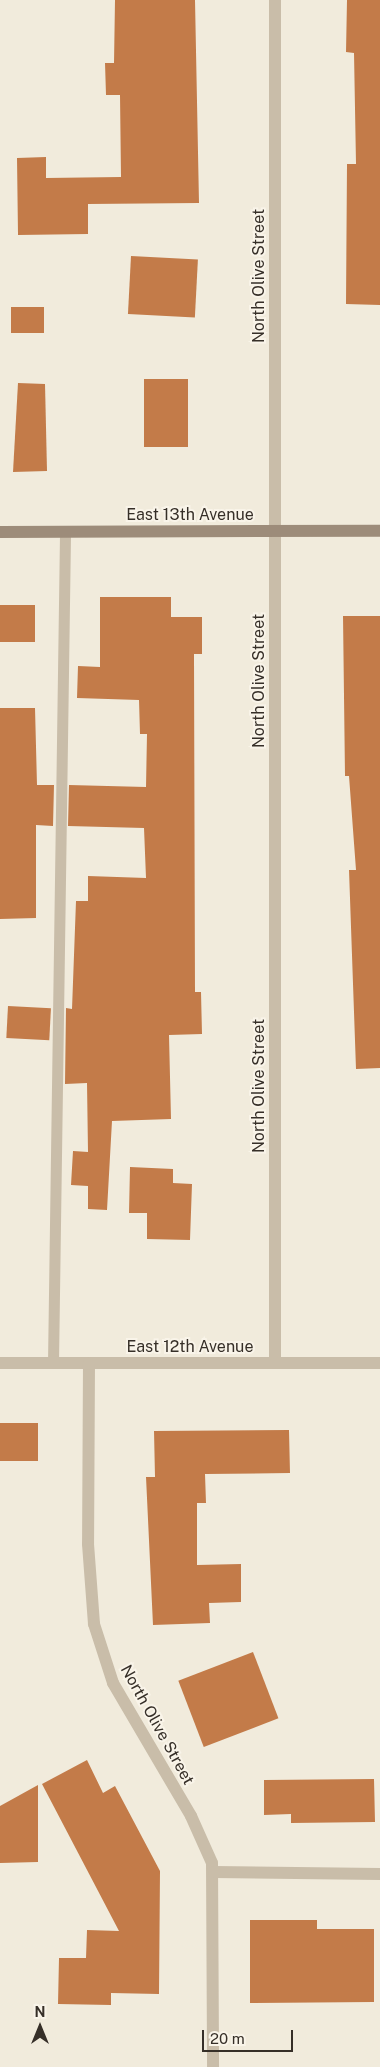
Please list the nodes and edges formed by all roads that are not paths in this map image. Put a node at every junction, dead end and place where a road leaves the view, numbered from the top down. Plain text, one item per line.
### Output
1 (274, 0) edge
2 (275, 531) junction
3 (380, 531) edge
4 (0, 532) edge
5 (65, 532) junction
6 (380, 1362) edge
7 (0, 1363) edge
8 (52, 1363) junction
9 (89, 1363) junction
10 (275, 1363) junction
11 (214, 1872) junction
12 (380, 1874) edge
13 (212, 2067) edge

1 - 2 street, North Olive Street
2 - 3 main road, East 13th Avenue
2 - 5 main road, East 13th Avenue
2 - 10 street, North Olive Street
4 - 5 main road, East 13th Avenue
5 - 8 lane
6 - 10 street, East 12th Avenue
7 - 8 street, East 12th Avenue
8 - 9 street, East 12th Avenue
9 - 10 street, East 12th Avenue
9 - 11 street, North Olive Street
11 - 12 street
11 - 13 street, North Olive Street

